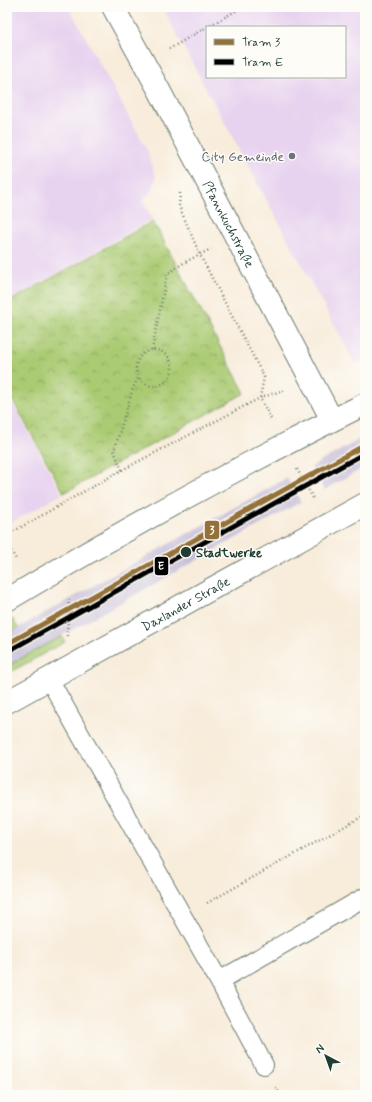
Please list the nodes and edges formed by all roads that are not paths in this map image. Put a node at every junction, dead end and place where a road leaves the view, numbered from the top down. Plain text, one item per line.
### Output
1 (113, 7) edge
2 (365, 404) edge
3 (332, 420) junction
4 (365, 504) edge
5 (7, 600) edge
6 (49, 679) junction
7 (7, 702) edge
8 (365, 897) edge
9 (219, 981) junction
10 (264, 1065) dead end

1 - 3 street, Pfannkuchstraße
2 - 3 street
3 - 5 street
4 - 6 street, Daxlander Straße
6 - 7 street, Daxlander Straße
6 - 9 lane
8 - 9 lane
9 - 10 lane

